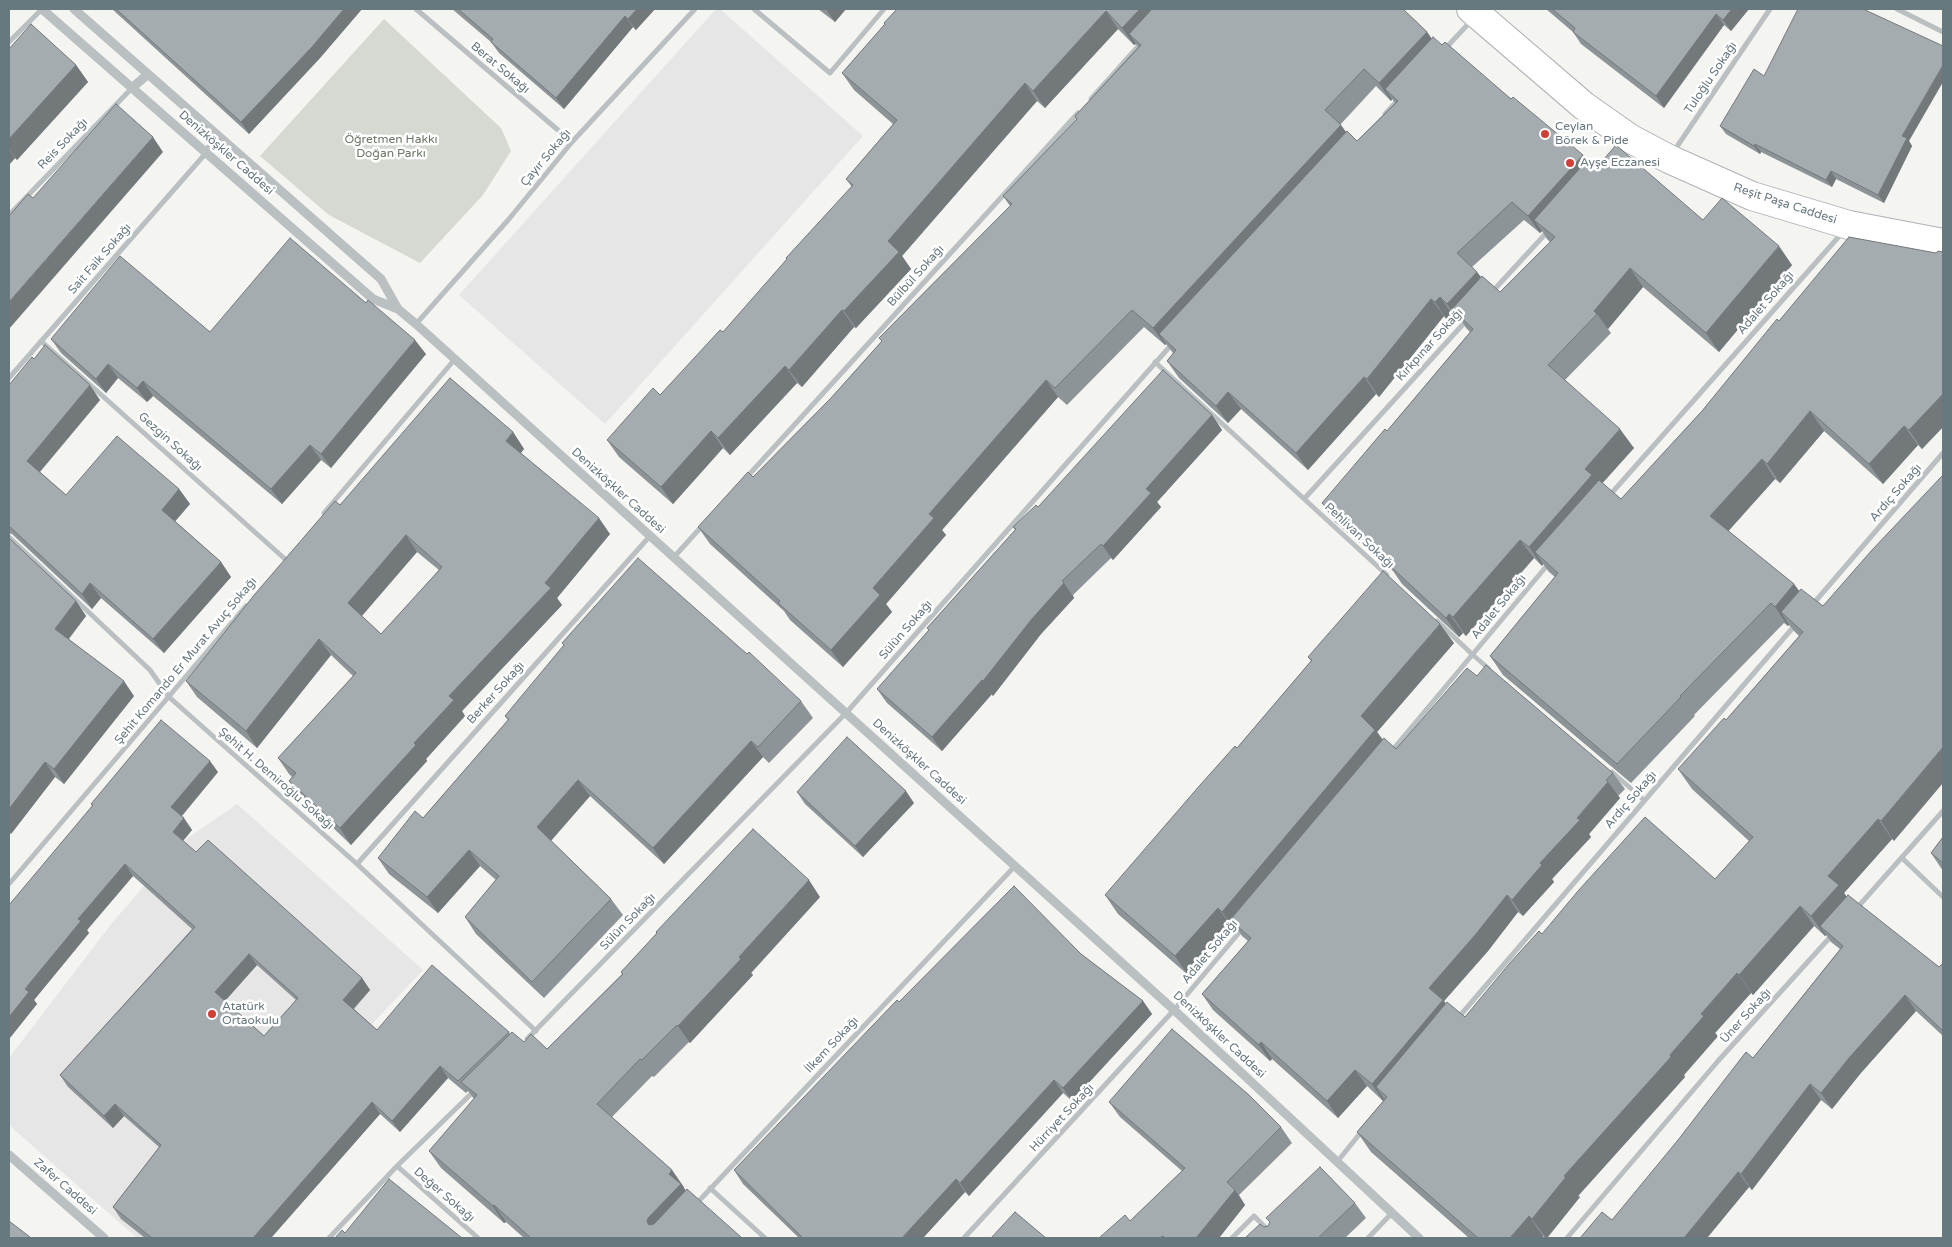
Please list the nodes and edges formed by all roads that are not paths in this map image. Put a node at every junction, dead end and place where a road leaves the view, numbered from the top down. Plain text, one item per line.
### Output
1 (42, 9) edge
2 (74, 9) edge
3 (416, 9) edge
4 (695, 9) edge
5 (754, 9) edge
6 (884, 9) edge
7 (1770, 9) edge
8 (1897, 9) edge
9 (1474, 11) edge
10 (1943, 32) edge
11 (1146, 38) edge
12 (9, 42) edge
13 (1437, 58) edge
14 (148, 74) junction
15 (132, 88) junction
16 (1404, 94) edge
17 (1086, 104) edge
18 (1080, 111) edge
19 (1384, 115) edge
20 (219, 137) junction
21 (572, 142) junction
22 (206, 153) junction
23 (1669, 159) junction
24 (9, 214) edge
25 (1849, 225) junction
26 (1551, 227) edge
27 (1943, 244) edge
28 (1485, 300) edge
29 (398, 309) junction
30 (1471, 315) edge
31 (416, 324) junction
32 (1176, 340) edge
33 (41, 341) junction
34 (455, 359) junction
35 (1156, 362) junction
36 (9, 378) edge
37 (1943, 453) edge
38 (740, 484) edge
39 (1304, 499) junction
40 (1607, 499) edge
41 (323, 515) edge
42 (707, 521) edge
43 (650, 536) junction
44 (9, 537) edge
45 (292, 552) edge
46 (674, 557) junction
47 (1554, 558) edge
48 (285, 559) junction
49 (279, 566) edge
50 (1392, 580) edge
51 (248, 602) edge
52 (1807, 611) edge
53 (1429, 614) edge
54 (1800, 619) edge
55 (1473, 655) junction
56 (1495, 674) edge
57 (169, 697) junction
58 (846, 713) junction
59 (1384, 761) edge
60 (1607, 768) edge
61 (1644, 800) junction
62 (1943, 810) edge
63 (1902, 858) junction
64 (357, 864) junction
65 (1015, 866) junction
66 (9, 884) edge
67 (1943, 897) edge
68 (1850, 916) edge
69 (1250, 920) edge
70 (1836, 931) edge
71 (1174, 1010) junction
72 (1452, 1026) edge
73 (536, 1031) junction
74 (522, 1044) edge
75 (480, 1085) edge
76 (1369, 1124) edge
77 (9, 1155) edge
78 (1337, 1162) junction
79 (396, 1166) junction
80 (710, 1188) junction
81 (690, 1210) edge
82 (1392, 1212) junction
83 (104, 1238) edge
84 (329, 1238) edge
85 (478, 1238) edge
86 (765, 1238) edge
87 (964, 1238) edge
88 (1232, 1238) edge
89 (1276, 1238) edge
90 (1368, 1238) edge
91 (1419, 1238) edge
92 (1567, 1238) edge

1 - 12 street
1 - 15 street, Denizköşkler Caddesi
2 - 14 street, Denizköşkler Caddesi
3 - 21 street, Berat Sokağı
4 - 21 street, Çayır Sokağı
5 - 6 street
7 - 23 street, Tuloğlu Sokağı
8 - 10 street
9 - 13 street
9 - 23 main road, Reşit Paşa Caddesi
11 - 17 street
14 - 15 street
14 - 20 street, Denizköşkler Caddesi
15 - 22 street, Denizköşkler Caddesi
15 - 24 street, Reis Sokağı
16 - 19 street
18 - 38 street, Bülbül Sokağı
20 - 22 street
20 - 29 street, Denizköşkler Caddesi
21 - 31 street, Çayır Sokağı
22 - 29 street, Denizköşkler Caddesi
22 - 33 street, Sait Faik Sokağı
23 - 25 main road, Reşit Paşa Caddesi
25 - 27 main road, Reşit Paşa Caddesi
25 - 40 street, Adalet Sokağı
26 - 28 street
29 - 31 street, Denizköşkler Caddesi
30 - 39 street, Kırkpınar Sokağı
31 - 34 street, Denizköşkler Caddesi
32 - 35 street, Sülün Sokağı
33 - 36 street, Sait Faik Sokağı
33 - 48 street, Gezgin Sokağı
34 - 41 street
34 - 43 street, Denizköşkler Caddesi
35 - 39 street, Pehlivan Sokağı
35 - 58 street, Sülün Sokağı
37 - 52 street, Ardıç Sokağı
39 - 50 street, Pehlivan Sokağı
42 - 46 street
43 - 46 street, Denizköşkler Caddesi
43 - 64 street, Berker Sokağı
44 - 57 street, Şehit H. Demiroğlu Sokağı
45 - 48 street
46 - 58 street, Denizköşkler Caddesi
47 - 55 street, Adalet Sokağı
48 - 49 street
51 - 57 street, Şehit Komando Er Murat Avuç Sokağı
53 - 55 street
54 - 61 street, Ardıç Sokağı
55 - 56 street
55 - 59 street, Adalet Sokağı
57 - 64 street, Şehit H. Demiroğlu Sokağı
57 - 66 street, Şehit Komando Er Murat Avuç Sokağı
58 - 65 street, Denizköşkler Caddesi
58 - 73 street, Sülün Sokağı
60 - 61 street
61 - 72 street, Ardıç Sokağı
62 - 63 street
63 - 67 street
63 - 68 street
64 - 73 street, Şehit H. Demiroğlu Sokağı
65 - 71 street, Denizköşkler Caddesi
65 - 80 street, İlkem Sokağı
69 - 71 street, Adalet Sokağı
70 - 92 street, Üner Sokağı
71 - 78 street, Denizköşkler Caddesi
71 - 87 street, Hürriyet Sokağı
73 - 74 street, Sülün Sokağı
75 - 79 street
76 - 78 street
77 - 83 street, Zafer Caddesi
78 - 82 street, Denizköşkler Caddesi
79 - 84 street
79 - 85 street, Değer Sokağı
80 - 81 street, İlkem Sokağı
80 - 86 street
82 - 90 street
82 - 91 street, Denizköşkler Caddesi
88 - 89 street

